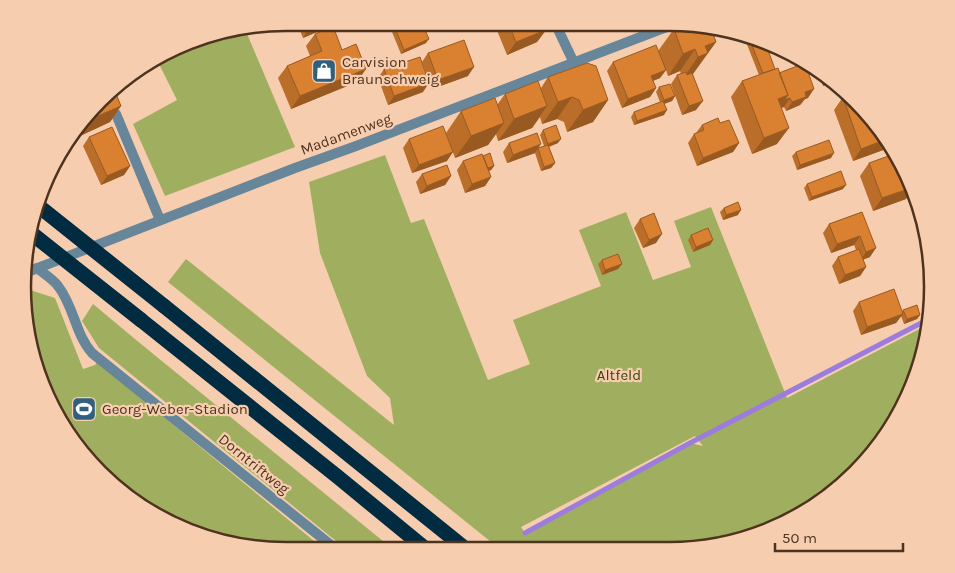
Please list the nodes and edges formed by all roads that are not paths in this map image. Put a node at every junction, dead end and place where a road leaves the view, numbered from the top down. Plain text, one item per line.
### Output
1 (559, 31) edge
2 (656, 31) edge
3 (574, 63) junction
4 (116, 114) edge
5 (43, 210) edge
6 (160, 220) junction
7 (36, 237) edge
8 (37, 268) junction
9 (32, 270) edge
10 (327, 542) edge
11 (417, 542) edge
12 (457, 542) edge

1 - 3 street
2 - 3 street, Madamenweg
3 - 6 street, Madamenweg
4 - 6 street
5 - 12 highway, bridge
6 - 8 street, Madamenweg
7 - 11 highway, bridge
8 - 9 street, Madamenweg
8 - 10 street, Dorntriftweg

